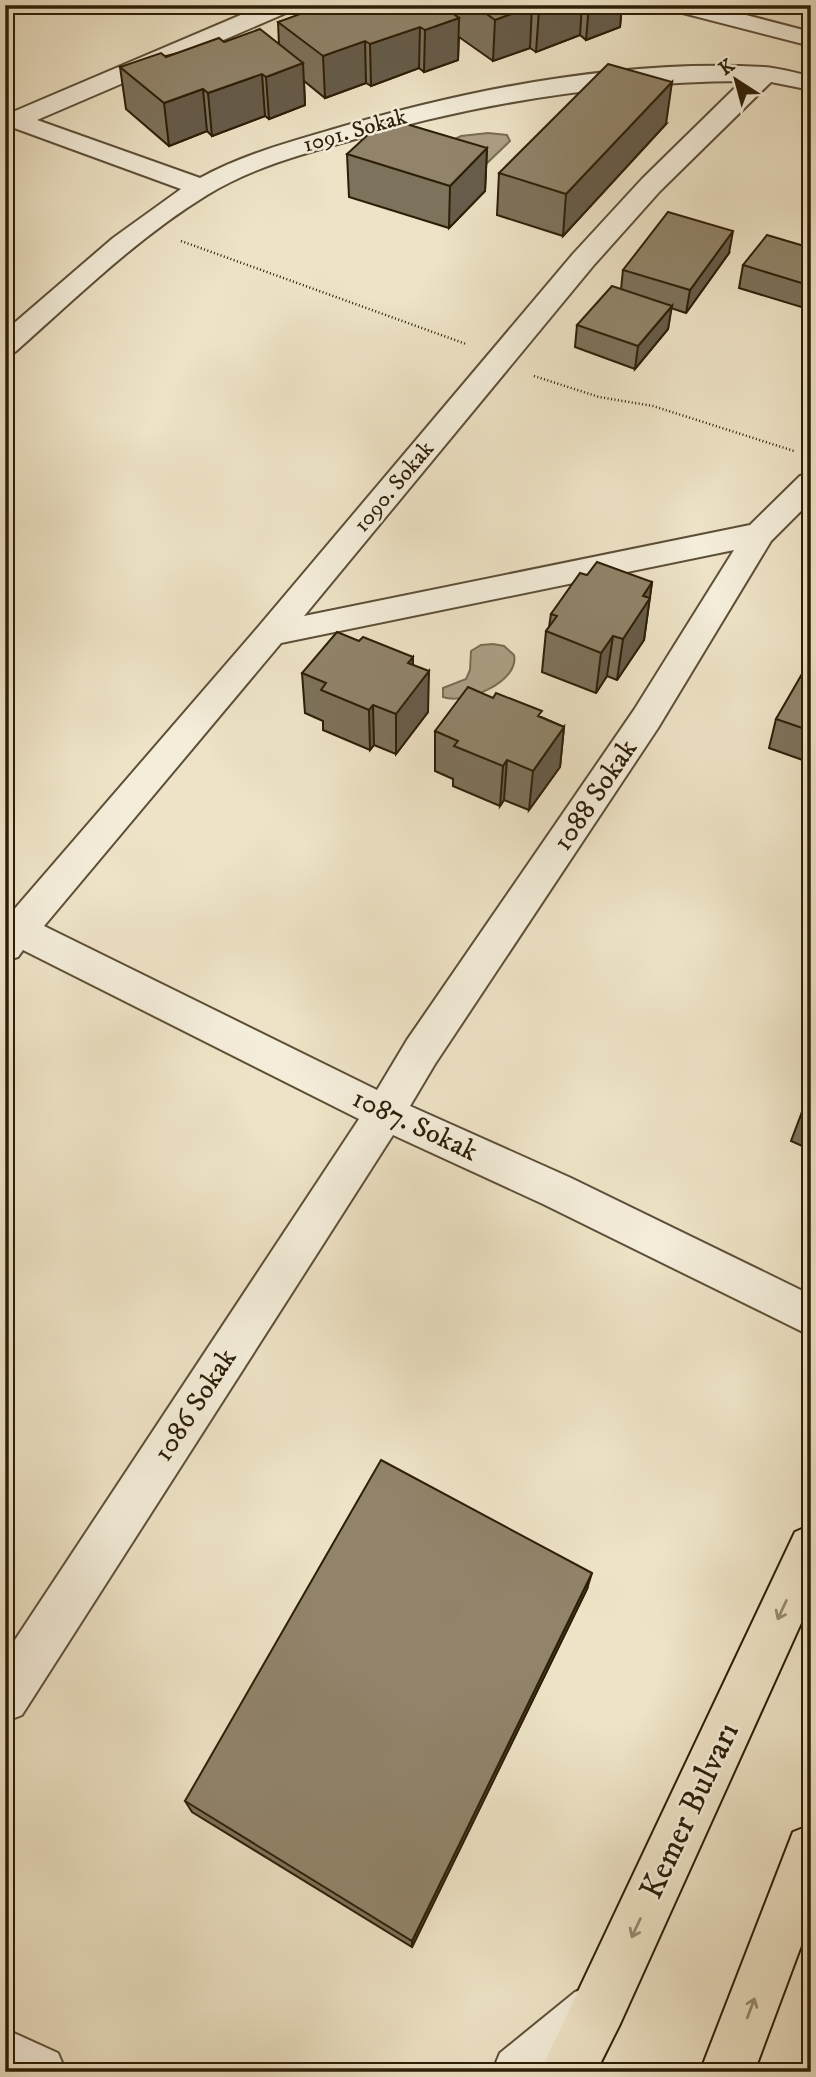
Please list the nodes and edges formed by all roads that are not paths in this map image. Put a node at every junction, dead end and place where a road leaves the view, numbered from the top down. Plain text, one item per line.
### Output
1 (285, 5) edge
2 (679, 5) edge
3 (811, 39) edge
4 (766, 74) junction
5 (811, 83) edge
6 (10, 118) edge
7 (201, 187) junction
8 (5, 346) edge
9 (811, 483) edge
10 (760, 534) junction
11 (271, 635) junction
12 (12, 939) edge
13 (385, 1112) junction
14 (811, 1316) edge
15 (811, 1548) edge
16 (5, 1698) edge
17 (811, 1850) edge
18 (601, 2005) junction
19 (5, 2056) edge
20 (39, 2072) edge
21 (519, 2072) edge
22 (567, 2072) edge
23 (727, 2072) edge

1 - 6 street
2 - 3 street
4 - 5 street
4 - 7 street, 1091. Sokak
4 - 11 street, 1090. Sokak
6 - 7 street
7 - 8 street, 1091. Sokak
9 - 10 street, 1088 Sokak
10 - 11 street
10 - 13 street, 1088 Sokak
11 - 12 street, 1090. Sokak
12 - 13 street, 1087. Sokak
13 - 14 street, 1087. Sokak
13 - 16 street, 1086 Sokak
15 -> 18 main road, Kemer Bulvarı
23 -> 17 main road
18 - 21 street
18 - 22 main road, Kemer Bulvarı
19 - 20 street

